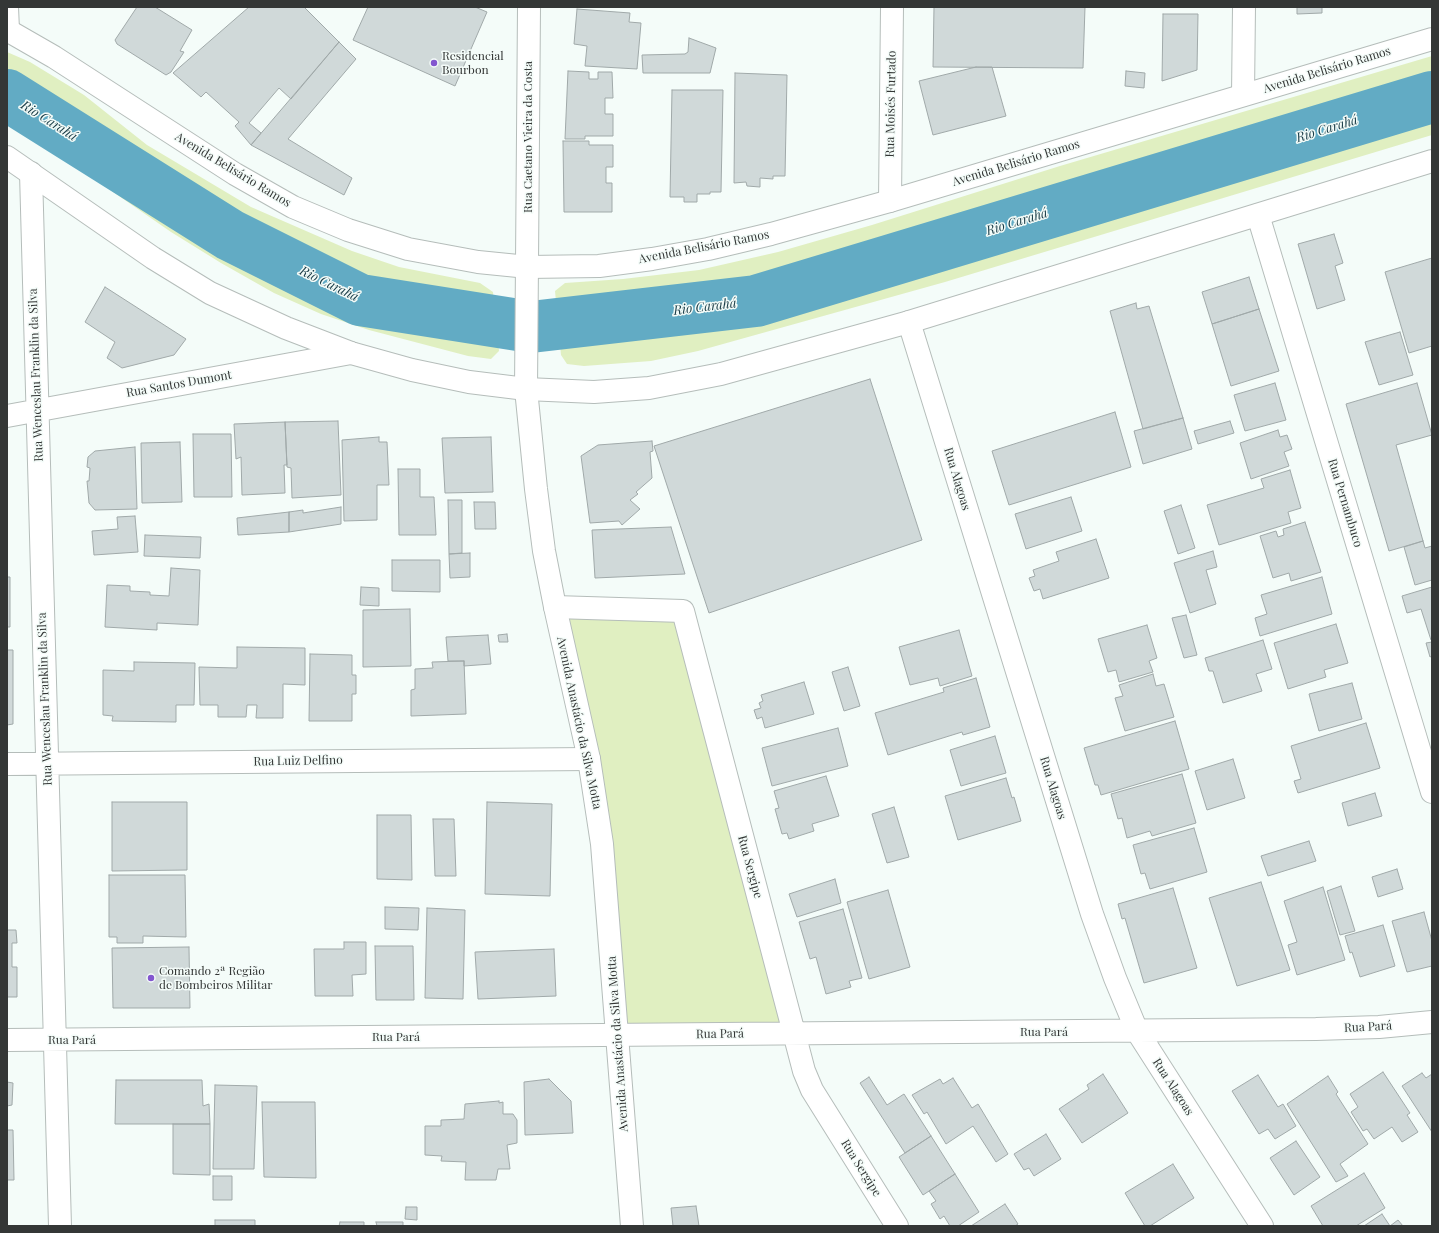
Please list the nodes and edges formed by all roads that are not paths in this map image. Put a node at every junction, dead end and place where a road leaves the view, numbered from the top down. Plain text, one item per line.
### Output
1 (7, 7) edge
2 (529, 7) edge
3 (892, 7) edge
4 (1244, 7) edge
5 (7, 30) edge
6 (1432, 39) edge
7 (1243, 95) junction
8 (7, 157) edge
9 (1432, 161) edge
10 (31, 173) junction
11 (890, 201) junction
12 (1258, 215) junction
13 (528, 267) junction
14 (527, 298) joint
15 (909, 322) junction
16 (351, 353) junction
17 (526, 389) junction
18 (37, 410) junction
19 (7, 416) edge
20 (555, 607) junction
21 (589, 759) junction
22 (7, 764) edge
23 (47, 764) junction
24 (1432, 792) edge
25 (1432, 1022) edge
26 (1137, 1031) junction
27 (794, 1034) junction
28 (618, 1035) junction
29 (7, 1040) edge
30 (55, 1040) junction
31 (60, 1226) edge
32 (632, 1226) edge
33 (897, 1226) edge
34 (1262, 1226) edge

1 - 5 street
2 - 13 street, Rua Caetano Vieira da Costa
3 - 11 street, Rua Moisés Furtado
4 - 7 street
5 - 13 street, Avenida Belisário Ramos
6 - 7 street, Avenida Belisário Ramos
7 - 11 street, Avenida Belisário Ramos
8 - 10 street
9 - 12 street
10 - 16 street
10 - 18 street, Rua Wenceslau Franklin da Silva
11 - 13 street, Avenida Belisário Ramos
12 - 15 street
12 - 24 street, Rua Pernambuco
13 - 14 street, Rua Caetano Vieira da Costa
14 - 17 street, Avenida Anastácio da Silva Motta
15 - 17 street
15 - 26 street, Rua Alagoas
16 - 17 street
16 - 18 street, Rua Santos Dumont
17 - 20 street, Avenida Anastácio da Silva Motta
18 - 19 street, Rua Santos Dumont
18 - 23 street, Rua Wenceslau Franklin da Silva
20 - 21 street, Avenida Anastácio da Silva Motta
20 - 27 street, Rua Sergipe
21 - 23 street, Rua Luiz Delfino
21 - 28 street, Avenida Anastácio da Silva Motta
22 - 23 street, Rua Luiz Delfino
23 - 30 street, Rua Wenceslau Franklin da Silva
25 - 26 street, Rua Pará
26 - 27 street, Rua Pará
26 - 34 street, Rua Alagoas
27 - 28 street, Rua Pará
27 - 33 street, Rua Sergipe
28 - 30 street, Rua Pará
28 - 32 street, Avenida Anastácio da Silva Motta
29 - 30 street, Rua Pará
30 - 31 street, Rua Wenceslau Franklin da Silva

